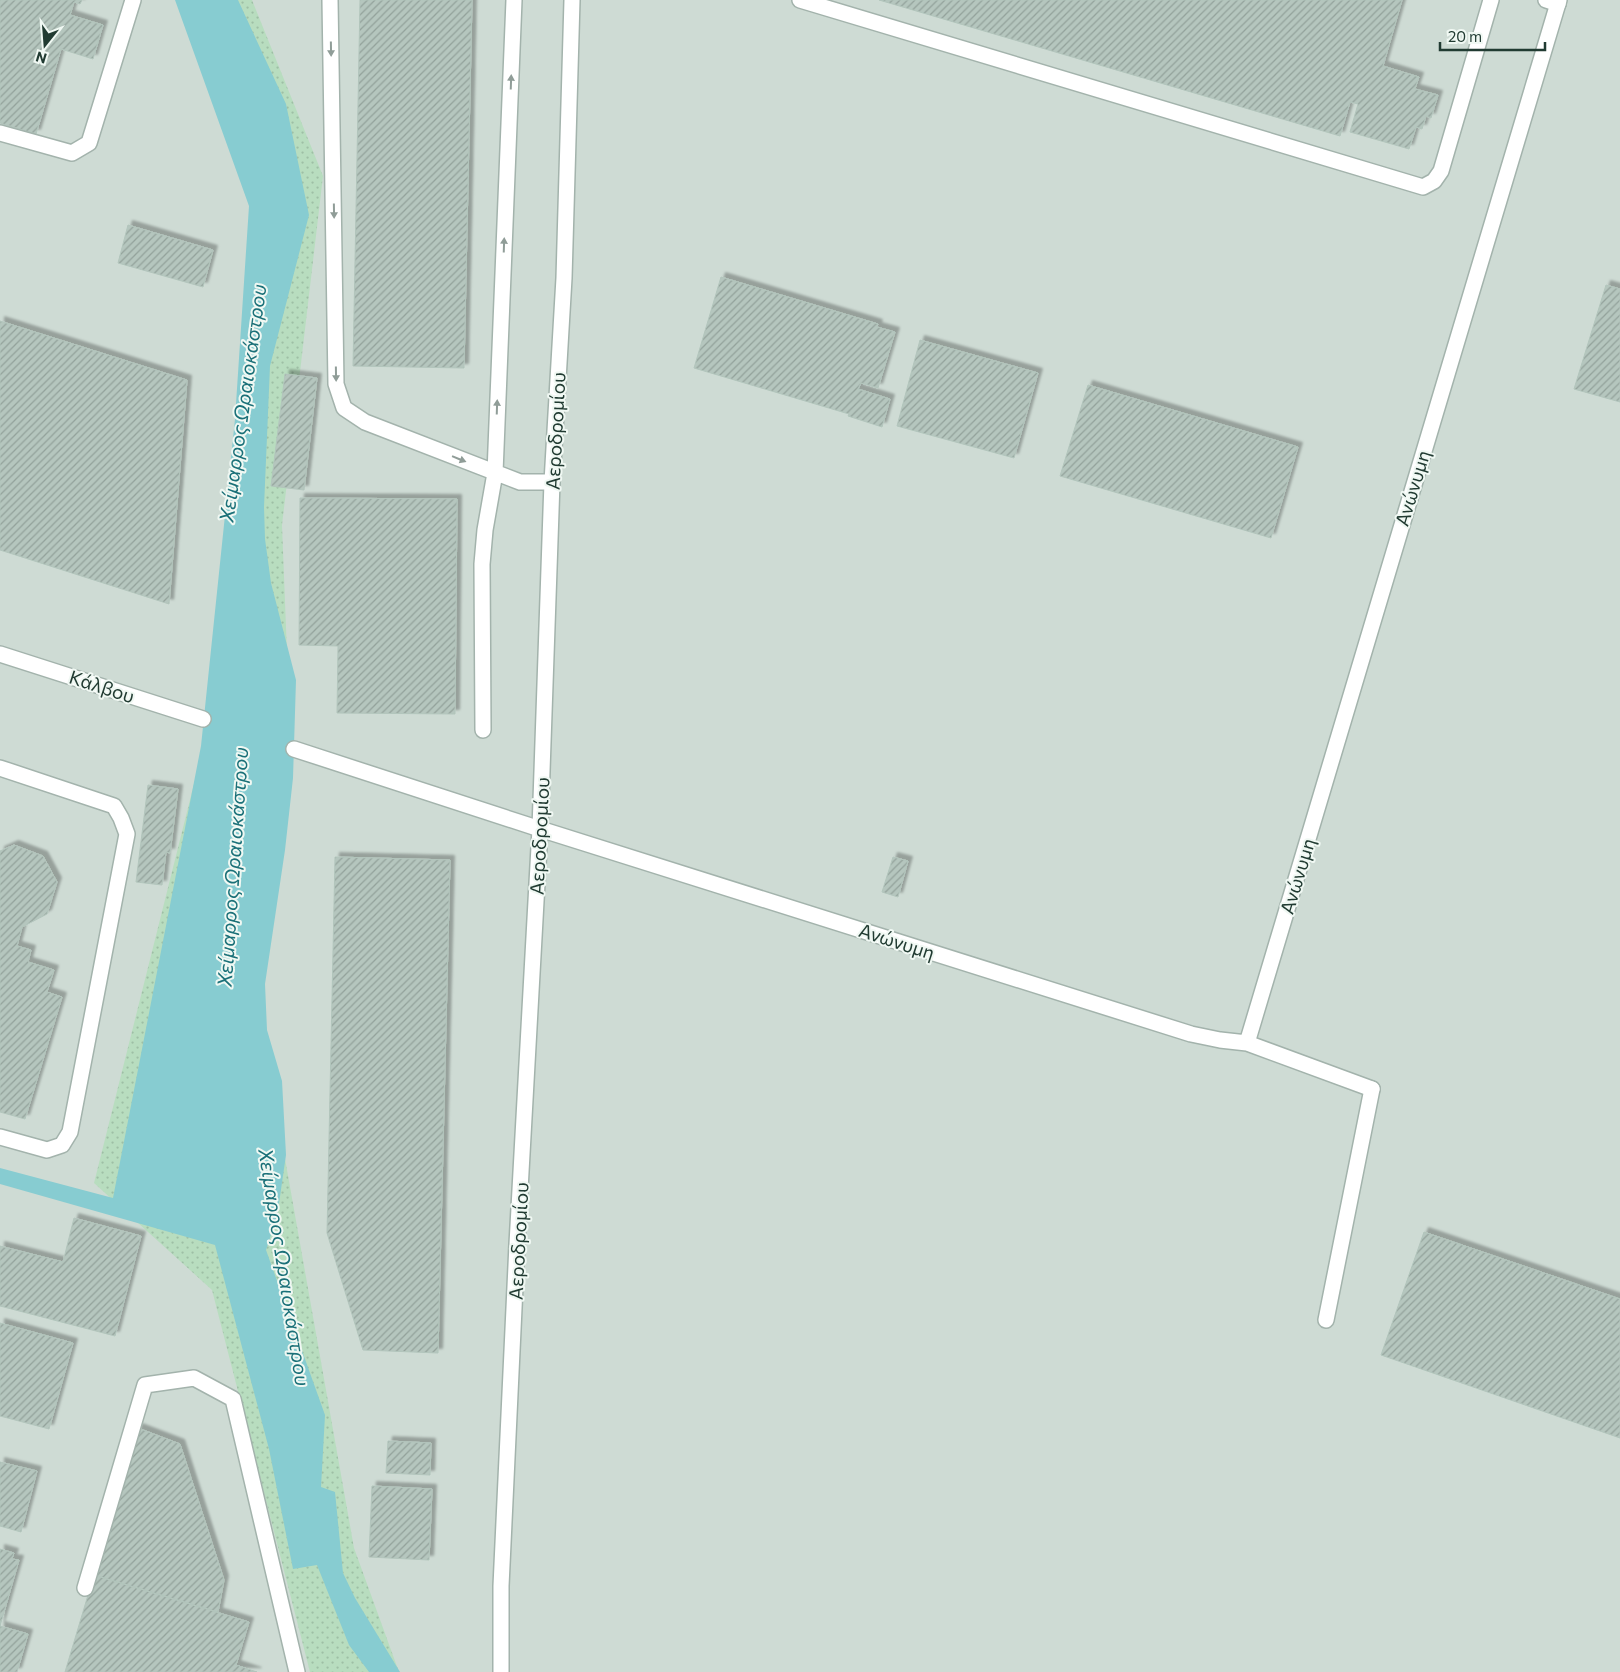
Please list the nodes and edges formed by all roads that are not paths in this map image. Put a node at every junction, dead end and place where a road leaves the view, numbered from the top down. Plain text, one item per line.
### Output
1 (133, 0) edge
2 (330, 0) edge
3 (514, 0) edge
4 (572, 0) edge
5 (800, 0) edge
6 (1491, 0) edge
7 (1554, 1) edge
8 (0, 133) edge
9 (495, 473) junction
10 (552, 482) junction
11 (0, 654) edge
12 (203, 719) dead end
13 (483, 730) dead end
14 (294, 749) dead end
15 (0, 768) edge
16 (540, 829) junction
17 (1247, 1043) junction
18 (0, 1137) edge
19 (1326, 1320) dead end
20 (85, 1588) dead end
21 (297, 1672) edge
22 (501, 1672) edge

1 - 8 street
2 -> 9 street
9 -> 3 street
4 - 10 street, Αεροδρομίου
5 - 6 street
7 - 17 street, Ανώνυμη
9 - 10 street
9 - 13 street
10 - 16 street, Αεροδρομίου
11 - 12 street, Κάλβου
14 - 16 street, Ανώνυμη
15 - 18 street
16 - 17 street, Ανώνυμη
16 - 22 street, Αεροδρομίου
17 - 19 street
20 - 21 street

